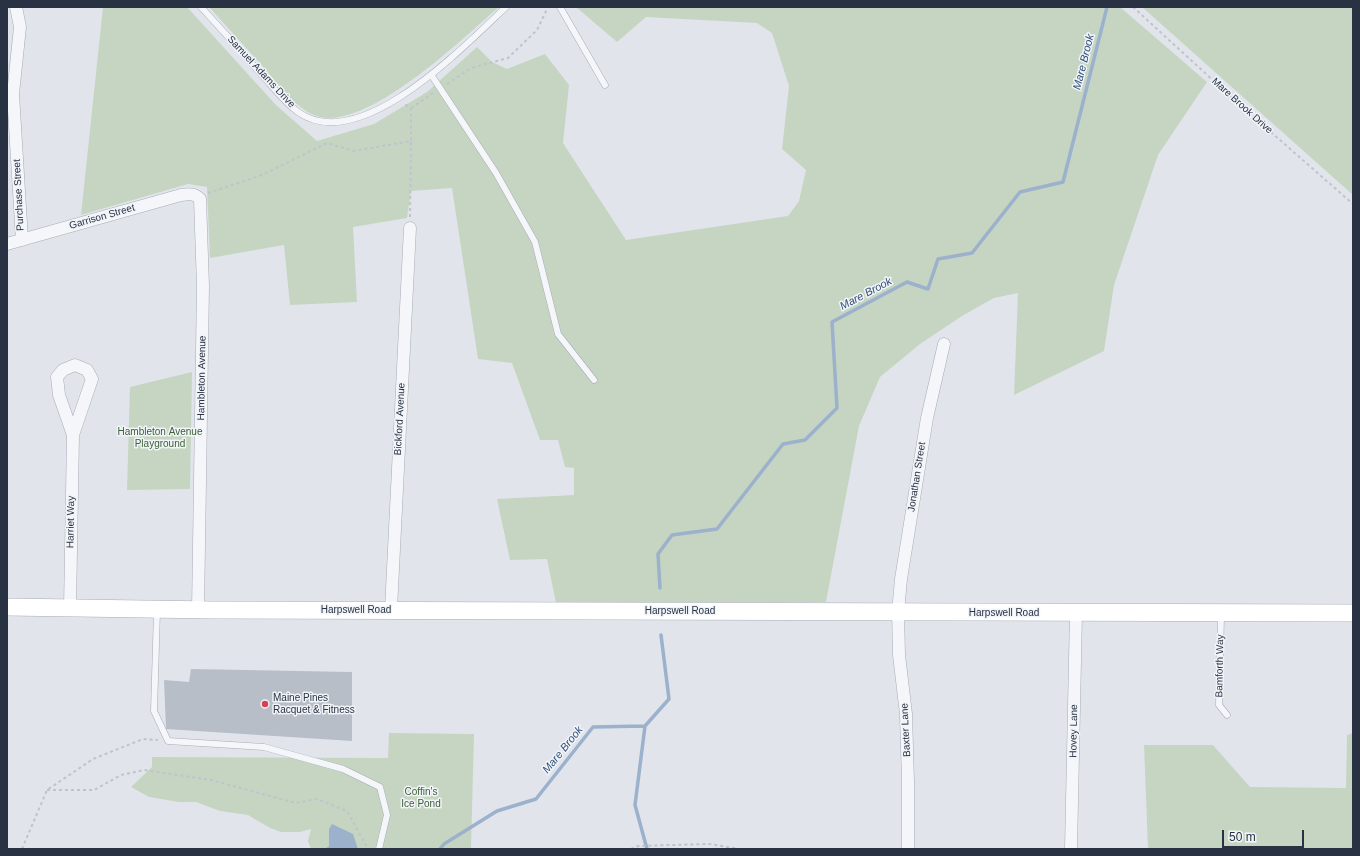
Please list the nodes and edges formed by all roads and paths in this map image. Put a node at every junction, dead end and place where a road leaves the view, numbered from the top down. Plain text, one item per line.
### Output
1 (16, 7) edge
2 (201, 7) edge
3 (506, 7) edge
4 (548, 7) edge
5 (560, 7) edge
6 (1133, 7) edge
7 (432, 76) junction
8 (605, 85) dead end
9 (440, 88) junction
10 (395, 99) junction
11 (411, 108) junction
12 (411, 141) junction
13 (197, 196) junction
14 (1353, 204) edge
15 (410, 228) joint
16 (22, 240) junction
17 (7, 244) edge
18 (944, 344) dead end
19 (594, 380) dead end
20 (73, 435) junction
21 (7, 607) edge
22 (70, 608) junction
23 (157, 609) junction
24 (391, 609) junction
25 (198, 610) junction
26 (898, 612) junction
27 (1076, 613) junction
28 (1221, 613) junction
29 (1353, 613) edge
30 (1227, 716) dead end
31 (168, 741) junction
32 (47, 790) junction
33 (22, 849) edge
34 (368, 849) edge
35 (379, 849) edge
36 (631, 849) edge
37 (740, 849) edge
38 (908, 849) edge
39 (1071, 849) edge

1 - 16 street, Purchase Street
2 - 10 lane, Samuel Adams Drive
3 - 7 lane, Samuel Adams Drive
4 - 9 path
5 - 8 lane
6 - 14 path, Mare Brook Drive
7 - 9 lane
7 - 10 lane, Samuel Adams Drive
9 - 11 path
9 - 19 lane
10 - 11 path
11 - 12 path
12 - 13 path
12 - 15 path
13 - 16 street, Garrison Street
13 - 25 street, Hambleton Avenue
15 - 24 street, Bickford Avenue
16 - 17 street, Garrison Street
18 - 26 street, Jonathan Street
20 - 20 street, Harriet Way
20 - 22 street, Harriet Way
21 - 22 main road, Harpswell Road
22 - 23 main road, Harpswell Road
23 - 25 main road, Harpswell Road
23 - 31 lane
24 - 25 main road, Harpswell Road
24 - 26 main road, Harpswell Road
26 - 27 main road, Harpswell Road
26 - 38 street, Baxter Lane
27 - 28 main road, Harpswell Road
27 - 39 street, Hovey Lane
28 - 29 main road, Harpswell Road
28 - 30 lane, Bamforth Way
31 - 32 path
31 - 35 lane
32 - 33 path
32 - 34 path
36 - 37 path

